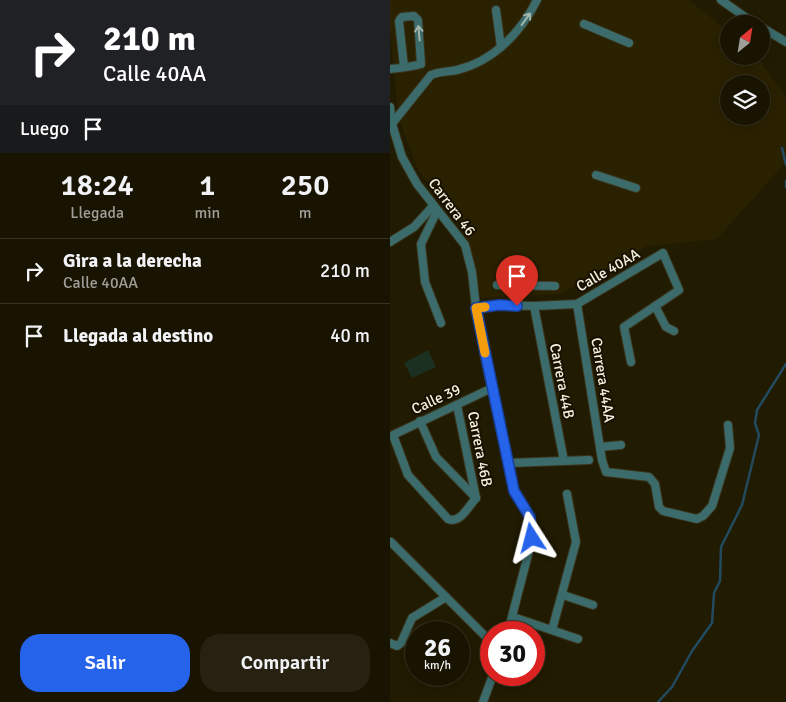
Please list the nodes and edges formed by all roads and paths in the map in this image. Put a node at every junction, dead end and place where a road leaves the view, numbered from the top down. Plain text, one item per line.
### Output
1 (538, 0) edge
2 (721, 0) edge
3 (496, 10) dead end
4 (742, 15) edge
5 (584, 24) dead end
6 (770, 33) edge
7 (786, 42) edge
8 (629, 43) dead end
9 (501, 47) junction
10 (404, 67) junction
11 (390, 69) edge
12 (390, 107) edge
13 (391, 125) edge
14 (596, 174) dead end
15 (636, 188) dead end
16 (435, 209) junction
17 (390, 242) edge
18 (497, 285) dead end
19 (555, 286) dead end
20 (576, 304) junction
21 (534, 306) junction
22 (655, 306) junction
23 (476, 308) junction
24 (441, 323) dead end
25 (674, 331) dead end
26 (630, 362) dead end
27 (492, 388) junction
28 (457, 405) junction
29 (420, 421) junction
30 (728, 425) dead end
31 (621, 445) dead end
32 (600, 447) junction
33 (589, 460) dead end
34 (564, 461) junction
35 (509, 463) junction
36 (567, 494) dead end
37 (476, 498) junction
38 (391, 542) edge
39 (564, 595) junction
40 (446, 596) junction
41 (593, 605) dead end
42 (513, 617) junction
43 (512, 621) edge
44 (552, 630) junction
45 (480, 631) edge
46 (578, 639) dead end
47 (390, 643) edge
48 (489, 686) edge
49 (483, 702) edge

9 -> 1 street
2 - 4 street
3 - 9 street
5 - 8 street
6 - 7 street
9 - 13 street
10 -> 10 street
10 - 11 street
12 - 13 street, Carrera 46
13 - 16 street, Carrera 46
14 - 15 street
16 - 17 street
16 - 23 street, Carrera 46
16 - 24 street
18 - 19 street
20 - 21 street, Calle 40AA
20 - 22 street, Calle 40AA
20 - 32 street, Carrera 44AA
21 - 23 street, Calle 40AA
21 - 34 street, Carrera 44B
22 - 25 street
22 - 26 street
23 - 27 street, Carrera 46
27 - 28 street, Calle 39
27 - 35 street, Carrera 46
28 - 29 street, Calle 39
28 - 37 street, Carrera 46B
29 - 37 street
29 - 37 street, Calle 39
30 - 32 street, Carrera 44AA
31 - 32 street
33 - 34 street
34 - 35 street
35 - 42 street, Carrera 46
36 - 39 street
38 - 40 street
39 - 41 street
39 - 44 street
40 - 45 street
40 - 47 street
42 - 43 street, Carrera 46
42 - 44 street
44 - 46 street
48 - 49 street

